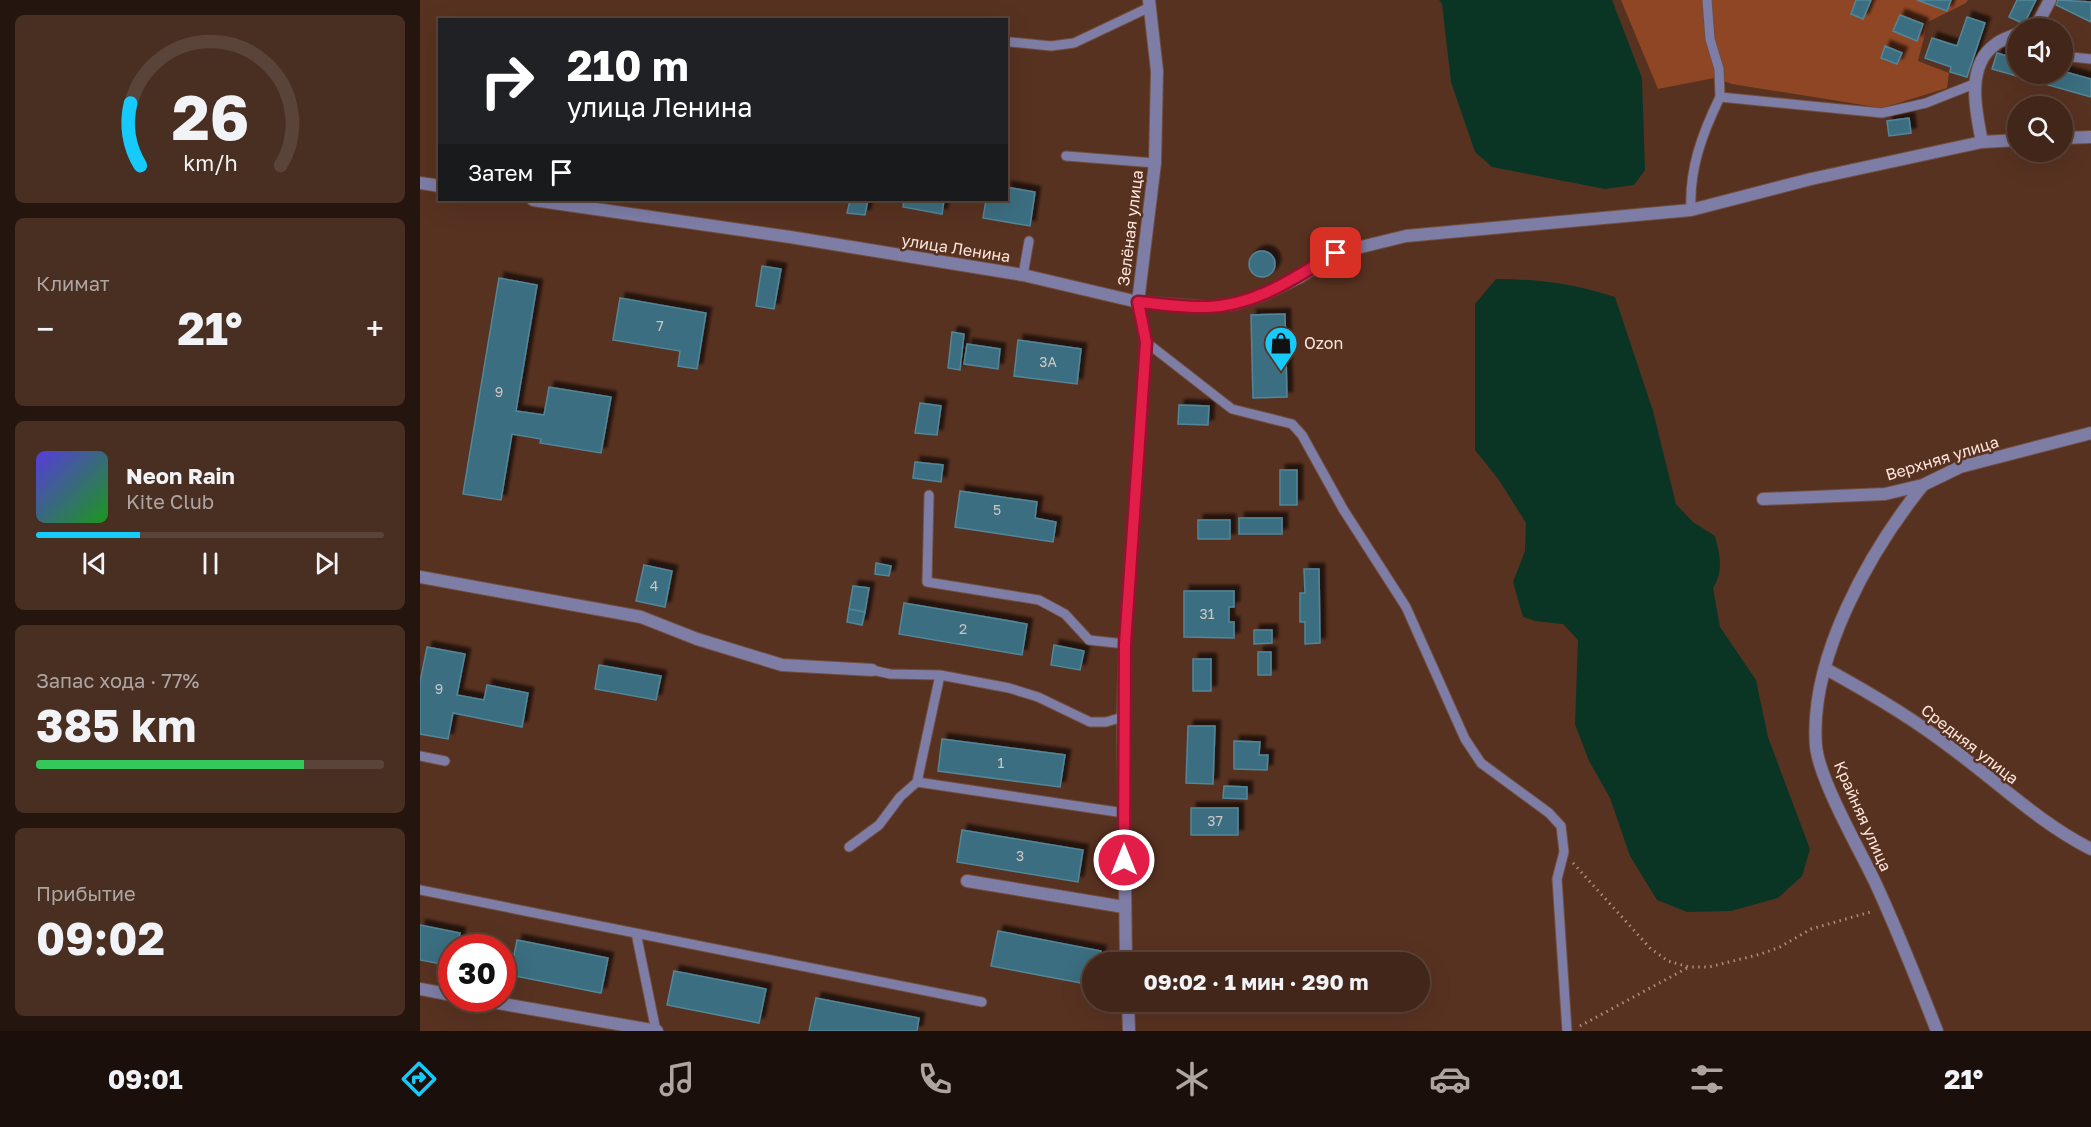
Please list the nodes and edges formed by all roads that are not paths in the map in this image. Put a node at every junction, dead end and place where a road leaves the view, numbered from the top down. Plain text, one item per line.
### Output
1 (1707, 0) edge
2 (2050, 0) edge
3 (1149, 3) edge
4 (2041, 18) edge
5 (2007, 39) edge
6 (1010, 42) dead end
7 (2073, 57) edge
8 (2091, 59) edge
9 (1974, 84) junction
10 (1720, 97) junction
11 (2091, 137) edge
12 (2073, 138) edge
13 (2007, 141) edge
14 (1982, 142) junction
15 (1066, 156) dead end
16 (1155, 164) junction
17 (420, 183) edge
18 (438, 186) edge
19 (539, 201) edge
20 (1691, 210) junction
21 (1029, 241) dead end
22 (1023, 275) junction
23 (1138, 302) junction
24 (1146, 342) junction
25 (2091, 433) edge
26 (1923, 485) junction
27 (929, 495) dead end
28 (1763, 499) dead end
29 (420, 577) edge
30 (1125, 644) junction
31 (1826, 669) junction
32 (872, 670) joint
33 (940, 675) junction
34 (1123, 717) junction
35 (420, 756) edge
36 (445, 761) dead end
37 (917, 782) junction
38 (1124, 813) junction
39 (849, 847) dead end
40 (2091, 849) edge
41 (966, 881) dead end
42 (420, 890) edge
43 (1124, 907) junction
44 (636, 933) junction
45 (1126, 952) edge
46 (420, 989) edge
47 (438, 992) edge
48 (982, 1002) dead end
49 (516, 1006) edge
50 (1128, 1012) edge
51 (656, 1031) edge
52 (1129, 1031) edge
53 (1567, 1031) edge
54 (1937, 1031) edge

1 - 10 lane
2 - 4 street
3 - 6 lane
3 - 16 street, Зелёная улица
5 - 9 street
7 - 8 lane
9 - 10 lane
9 - 14 street
10 - 20 lane
11 - 12 street
13 - 14 street, улица Ленина
14 - 20 street, улица Ленина
15 - 16 lane
16 - 23 street, Зелёная улица
17 - 18 street
19 - 22 street, улица Ленина
20 - 23 street, улица Ленина
21 - 22 lane
22 - 23 street, улица Ленина
23 - 24 street, Зелёная улица
24 - 30 street, Зелёная улица
24 - 53 lane
25 - 26 street, Верхняя улица
26 - 28 street, Верхняя улица
26 - 31 street, Крайняя улица
27 - 30 lane
29 - 32 street
30 - 34 street, Зелёная улица
31 - 40 street, Средняя улица
31 - 54 street, Крайняя улица
32 - 33 lane
33 - 34 lane
33 - 37 lane
34 - 38 street, Зелёная улица
35 - 36 lane
37 - 38 lane
37 - 39 lane
38 - 43 street, Зелёная улица
41 - 43 street
42 - 44 lane
43 - 45 street, Зелёная улица
44 - 48 lane
44 - 51 lane
46 - 47 street
49 - 51 street
50 - 52 street

